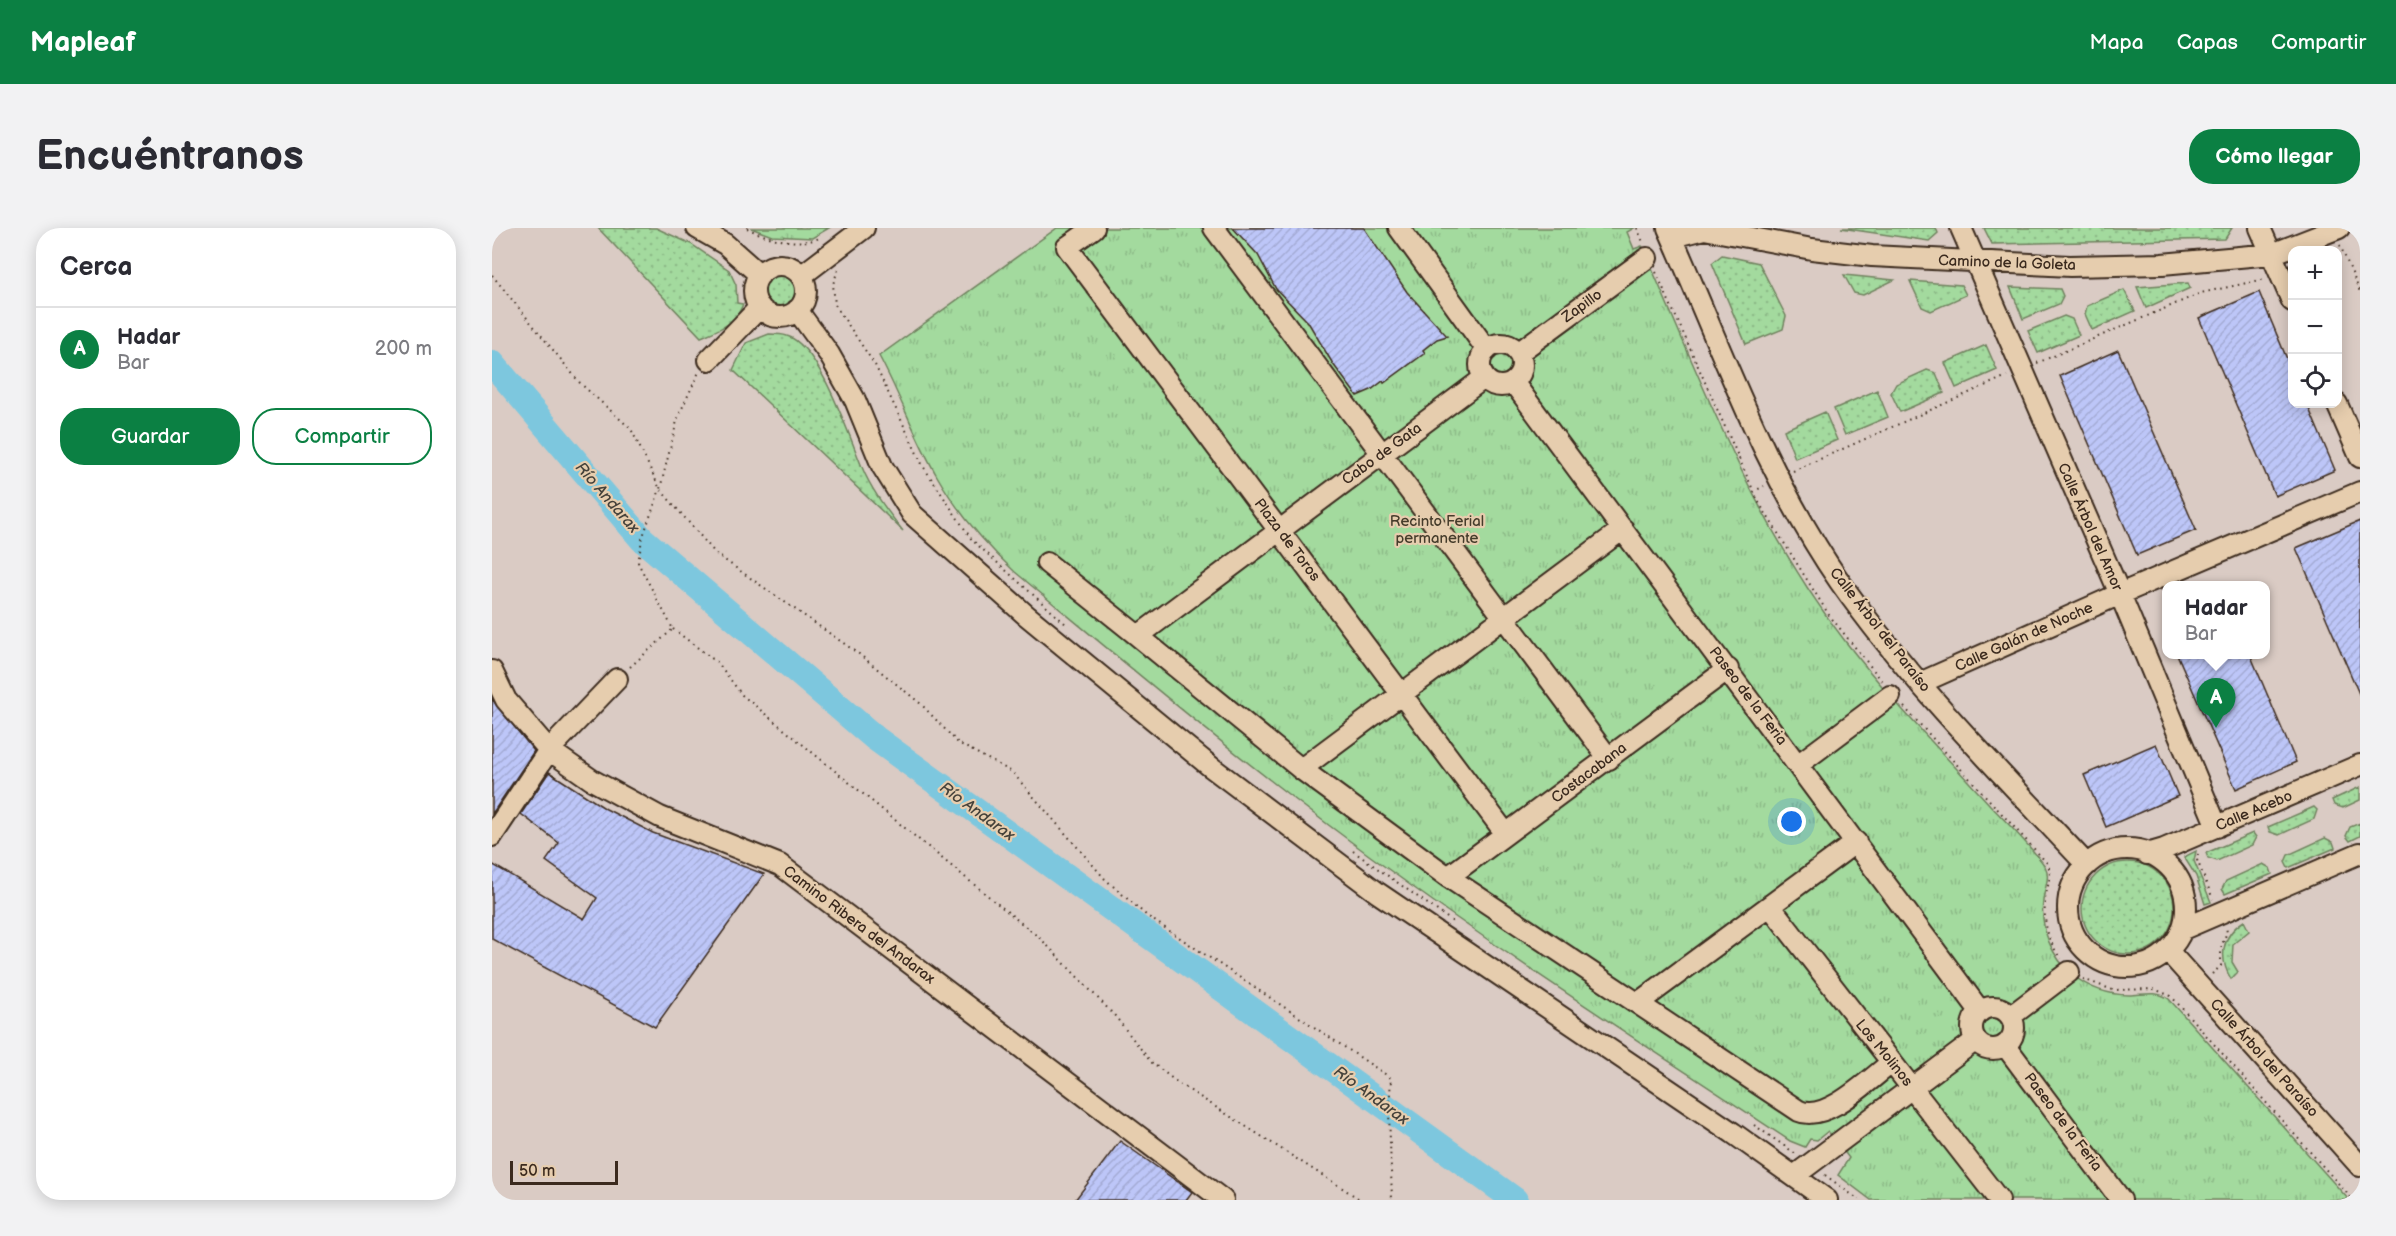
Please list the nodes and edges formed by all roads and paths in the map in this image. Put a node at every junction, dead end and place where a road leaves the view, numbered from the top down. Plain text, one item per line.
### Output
1 (697, 228) edge
2 (747, 228) edge
3 (864, 228) edge
4 (1095, 228) edge
5 (1214, 228) edge
6 (1399, 228) edge
7 (1961, 228) edge
8 (2260, 228) edge
9 (2339, 228) edge
10 (1670, 232) edge
11 (822, 237) dead end
12 (2272, 254) junction
13 (2342, 256) edge
14 (1647, 258) dead end
15 (1976, 263) junction
16 (492, 275) edge
17 (760, 275) junction
18 (801, 276) junction
19 (2260, 280) dead end
20 (2360, 292) edge
21 (2292, 300) edge
22 (760, 307) junction
23 (796, 310) junction
24 (1487, 350) junction
25 (1518, 353) junction
26 (709, 360) joint
27 (2030, 366) dead end
28 (2010, 375) dead end
29 (1484, 378) junction
30 (1514, 382) junction
31 (2339, 408) edge
32 (1381, 454) junction
33 (2360, 457) edge
34 (1792, 471) dead end
35 (1766, 485) dead end
36 (660, 489) junction
37 (1753, 492) dead end
38 (2360, 492) edge
39 (1280, 529) junction
40 (1623, 529) junction
41 (1047, 562) dead end
42 (2120, 594) junction
43 (1504, 619) junction
44 (674, 629) junction
45 (1138, 636) junction
46 (1728, 669) junction
47 (492, 671) edge
48 (616, 678) joint
49 (1920, 683) junction
50 (1401, 694) junction
51 (1890, 696) dead end
52 (549, 750) junction
53 (1608, 759) junction
54 (1799, 764) junction
55 (2360, 765) edge
56 (1301, 769) junction
57 (2217, 826) junction
58 (1506, 834) junction
59 (492, 836) edge
60 (1856, 842) junction
61 (2201, 851) dead end
62 (2360, 853) edge
63 (2146, 854) junction
64 (2087, 865) junction
65 (1448, 877) junction
66 (2213, 900) dead end
67 (1770, 906) junction
68 (2183, 929) junction
69 (2226, 935) dead end
70 (2168, 951) junction
71 (2069, 972) dead end
72 (2211, 975) dead end
73 (2182, 1000) dead end
74 (1638, 1003) junction
75 (2178, 1004) dead end
76 (1980, 1011) junction
77 (2011, 1016) junction
78 (1977, 1040) junction
79 (2005, 1045) junction
80 (1891, 1063) junction
81 (1913, 1088) junction
82 (2360, 1166) edge
83 (1794, 1176) junction
84 (1223, 1200) edge
85 (1360, 1200) edge
86 (1392, 1200) edge
87 (1827, 1200) edge
88 (2000, 1200) edge
89 (2121, 1200) edge

1 - 17 street
2 - 11 path
3 - 18 street
4 - 39 street, Plaza de Toros
5 - 32 street
6 - 24 street
7 - 15 street, Calle Árbol del Amor
8 - 12 street
9 - 12 street, Camino de la Goleta
10 - 15 street, Camino de la Goleta
10 - 49 street, Calle Árbol del Paraíso
12 - 15 street, Camino de la Goleta
12 - 21 street
13 - 20 path
14 - 25 street, Zapillo
15 - 42 street, Calle Árbol del Amor
16 - 36 path
17 - 18 street
17 - 22 street
18 - 23 street
19 - 27 path
22 - 23 street
22 - 26 street
23 - 83 street
24 - 25 street
24 - 29 street
25 - 30 street
26 - 36 path
28 - 34 path
29 - 30 street
29 - 32 street, Cabo de Gata
30 - 40 street, Paseo de la Feria
31 - 33 street
32 - 39 street, Cabo de Gata
32 - 43 street
35 - 37 path
36 - 44 path
36 - 86 path
38 - 42 street, Calle Galán de Noche
39 - 45 street, Cabo de Gata
39 - 50 street, Plaza de Toros
40 - 43 street
40 - 46 street, Paseo de la Feria
41 - 45 street
42 - 49 street, Calle Galán de Noche
42 - 57 street, Calle Árbol del Amor
43 - 50 street
43 - 53 street
44 - 48 path
44 - 85 path
45 - 56 street
46 - 53 street, Costacabana
46 - 54 street, Paseo de la Feria
47 - 52 street, Camino Ribera del Andarax
48 - 52 street
49 - 64 street, Calle Árbol del Paraíso
50 - 56 street
50 - 58 street, Plaza de Toros
51 - 54 street
52 - 59 street
52 - 84 street, Camino Ribera del Andarax
53 - 58 street, Costacabana
54 - 60 street, Paseo de la Feria
55 - 57 street, Calle Acebo
56 - 65 street
57 - 63 street, Calle Acebo
58 - 65 street, Costacabana
60 - 67 street
60 - 76 street, Paseo de la Feria
61 - 66 path
62 - 68 street
63 - 64 street
63 - 68 street
64 - 70 street
65 - 74 street
67 - 74 street
67 - 80 street, Los Molinos
68 - 70 street
69 - 72 path
70 - 82 street, Calle Árbol del Paraíso
71 - 77 street
73 - 75 path
74 - 80 street
76 - 77 street
76 - 78 street
77 - 79 street
78 - 79 street
78 - 81 street
79 - 89 street, Paseo de la Feria
80 - 81 street, Los Molinos
81 - 83 street
81 - 88 street, Los Molinos
83 - 87 street

